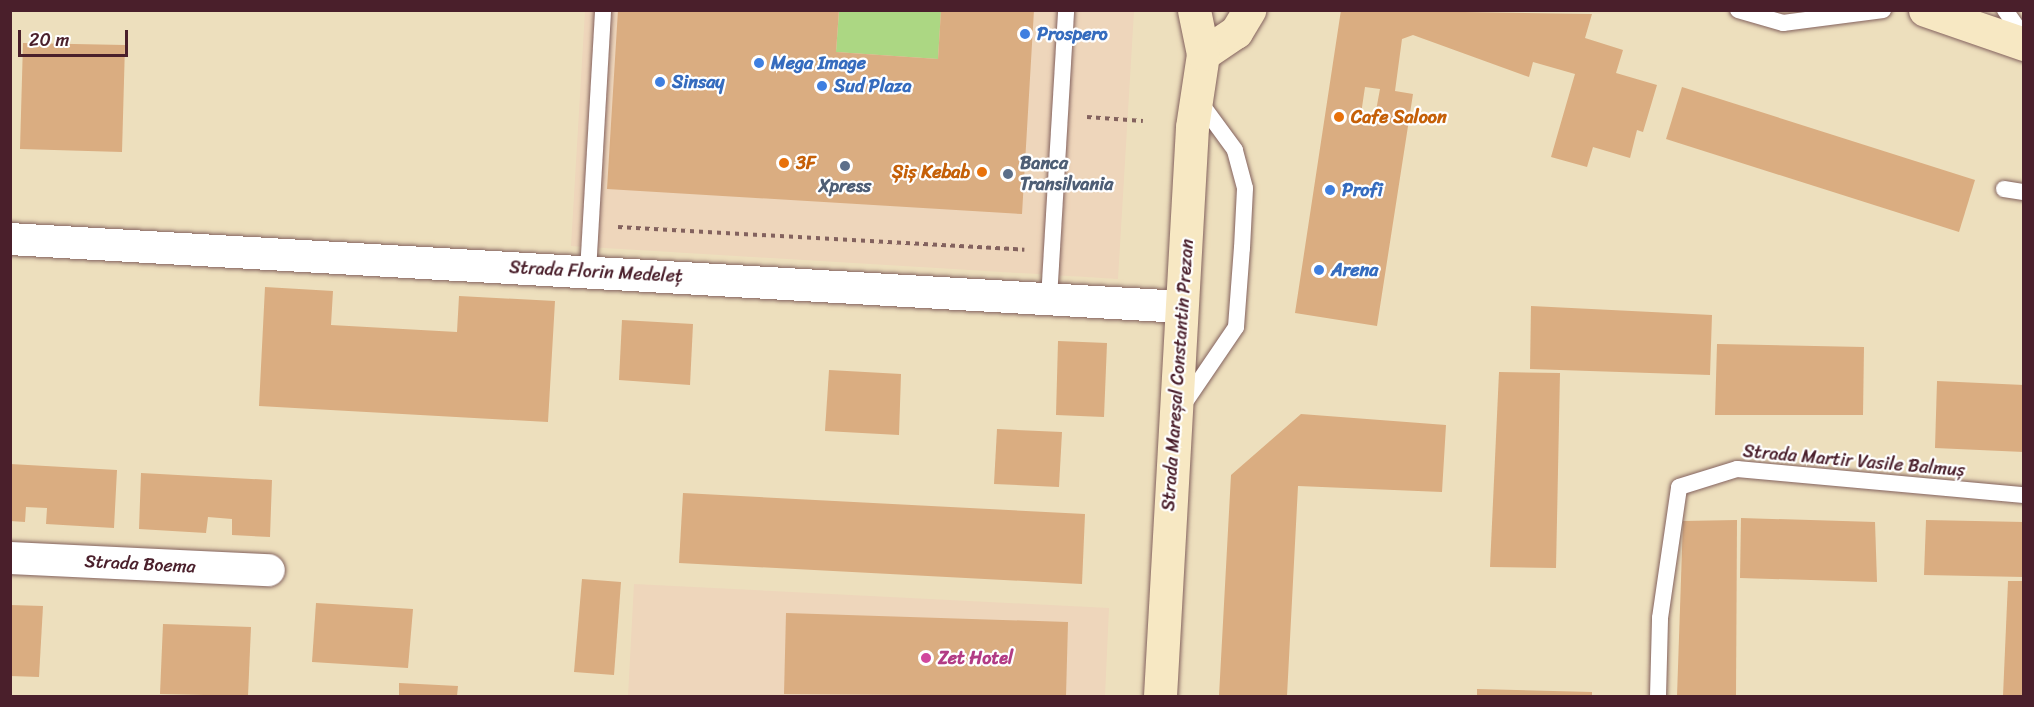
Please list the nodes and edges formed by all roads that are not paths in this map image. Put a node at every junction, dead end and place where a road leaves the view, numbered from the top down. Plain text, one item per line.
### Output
1 (603, 10) edge
2 (1066, 10) edge
3 (1249, 10) edge
4 (1738, 10) edge
5 (1883, 10) edge
6 (1925, 10) edge
7 (2006, 10) edge
8 (1192, 12) edge
9 (2024, 37) edge
10 (2024, 44) edge
11 (1203, 54) junction
12 (1197, 97) junction
13 (2004, 189) dead end
14 (2024, 192) edge
15 (10, 238) edge
16 (588, 272) junction
17 (1049, 299) junction
18 (1182, 307) junction
19 (1175, 416) junction
20 (2024, 495) edge
21 (10, 558) edge
22 (269, 570) dead end
23 (1160, 696) edge
24 (1658, 696) edge

1 - 16 lane
2 - 17 lane
3 - 11 main road
4 - 5 lane
6 - 10 main road
7 - 9 lane
8 - 11 main road, Strada Mareșal Constantin Prezan
11 - 12 main road, Strada Mareșal Constantin Prezan
12 - 18 main road, Strada Mareșal Constantin Prezan
12 - 19 lane
13 - 14 lane
15 - 16 street, Strada Florin Medeleț
16 - 17 street, Strada Florin Medeleț
17 - 18 street, Strada Florin Medeleț
18 - 19 main road, Strada Mareșal Constantin Prezan
19 - 23 main road, Strada Mareșal Constantin Prezan
20 - 24 lane, Strada Martir Vasile Balmuș
21 - 22 street, Strada Boema

